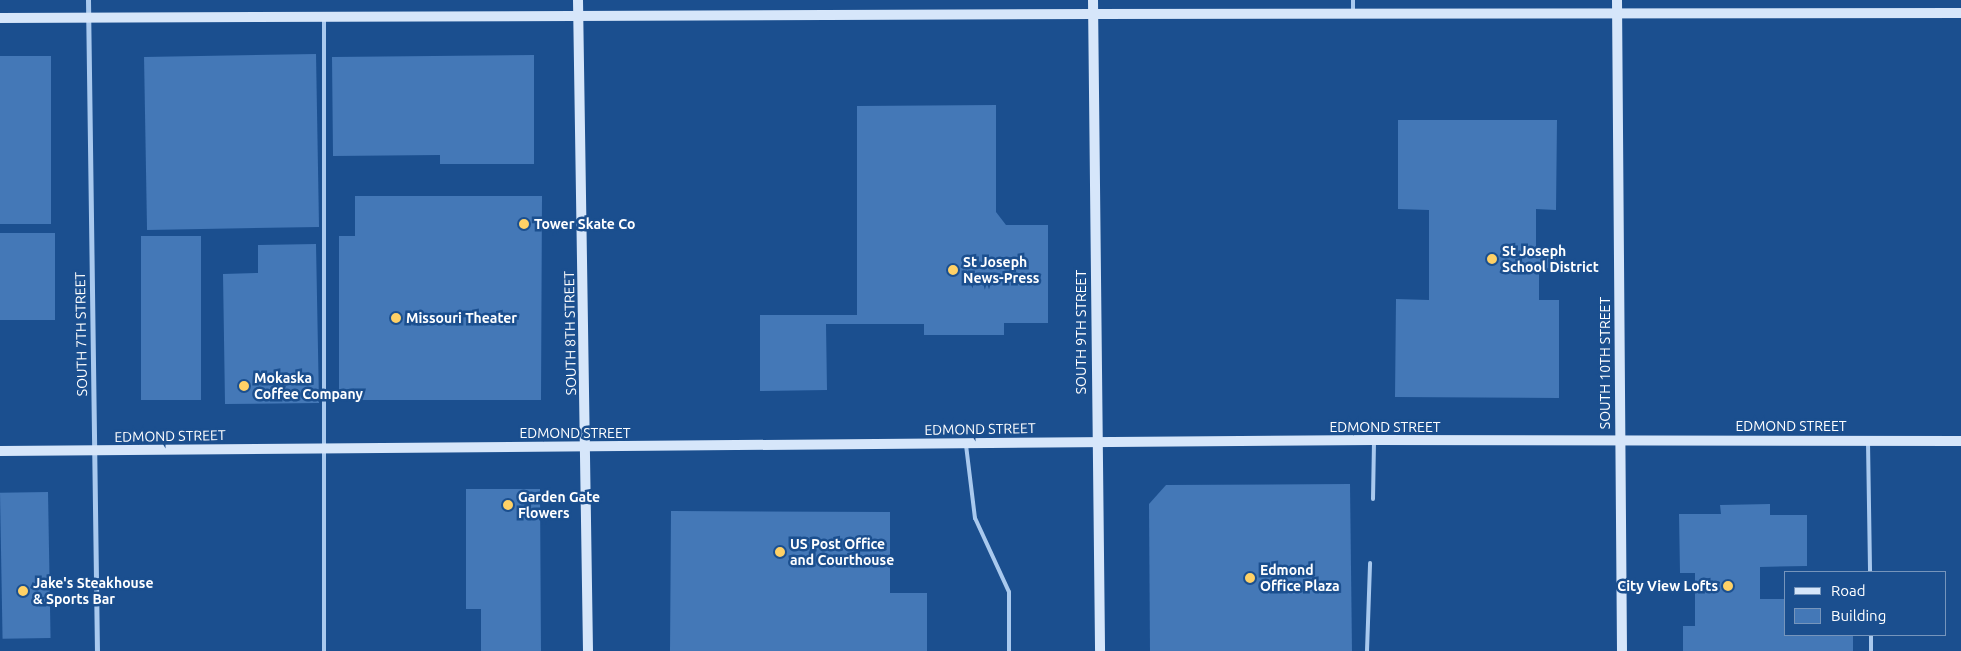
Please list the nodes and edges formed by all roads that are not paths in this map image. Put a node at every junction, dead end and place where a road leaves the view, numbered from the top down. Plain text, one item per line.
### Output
1 (88, 0) edge
2 (578, 0) edge
3 (1093, 0) edge
4 (1353, 0) edge
5 (1617, 0) edge
6 (1961, 13) edge
7 (1093, 14) junction
8 (1353, 14) junction
9 (1617, 14) junction
10 (578, 15) junction
11 (324, 16) junction
12 (88, 17) junction
13 (0, 18) edge
14 (1620, 439) junction
15 (1374, 440) junction
16 (1868, 441) junction
17 (1961, 441) edge
18 (1096, 442) junction
19 (966, 443) junction
20 (585, 447) junction
21 (326, 449) junction
22 (0, 451) edge
23 (94, 451) junction
24 (1373, 499) dead end
25 (1370, 563) dead end
26 (1870, 571) edge
27 (1871, 636) edge
28 (97, 651) edge
29 (324, 651) edge
30 (588, 651) edge
31 (1009, 651) edge
32 (1100, 651) edge
33 (1367, 651) edge
34 (1622, 651) edge
35 (1871, 651) edge

1 - 12 street, SOUTH 7TH STREET
2 - 10 street, SOUTH 8TH STREET
3 - 7 street, SOUTH 9TH STREET
4 - 8 lane
5 - 9 street, SOUTH 10TH STREET
6 - 9 street
7 - 8 street
7 - 10 street
7 - 18 street, SOUTH 9TH STREET
8 - 9 street
9 - 14 street, SOUTH 10TH STREET
10 - 11 street
10 - 20 street, SOUTH 8TH STREET
11 - 12 street
11 - 21 lane
12 - 13 street
12 - 23 street, SOUTH 7TH STREET
14 - 15 street, EDMOND STREET
14 - 16 street, EDMOND STREET
14 - 34 street, SOUTH 10TH STREET
15 - 18 street, EDMOND STREET
15 - 24 lane
16 - 17 street, EDMOND STREET
16 - 26 lane
18 - 19 street, EDMOND STREET
18 - 32 street, SOUTH 9TH STREET
19 - 20 street, EDMOND STREET
19 - 31 lane
20 - 21 street, EDMOND STREET
20 - 30 street, SOUTH 8TH STREET
21 - 23 street, EDMOND STREET
21 - 29 lane
22 - 23 street, EDMOND STREET
23 - 28 street, SOUTH 7TH STREET
25 - 33 lane
27 - 35 lane

